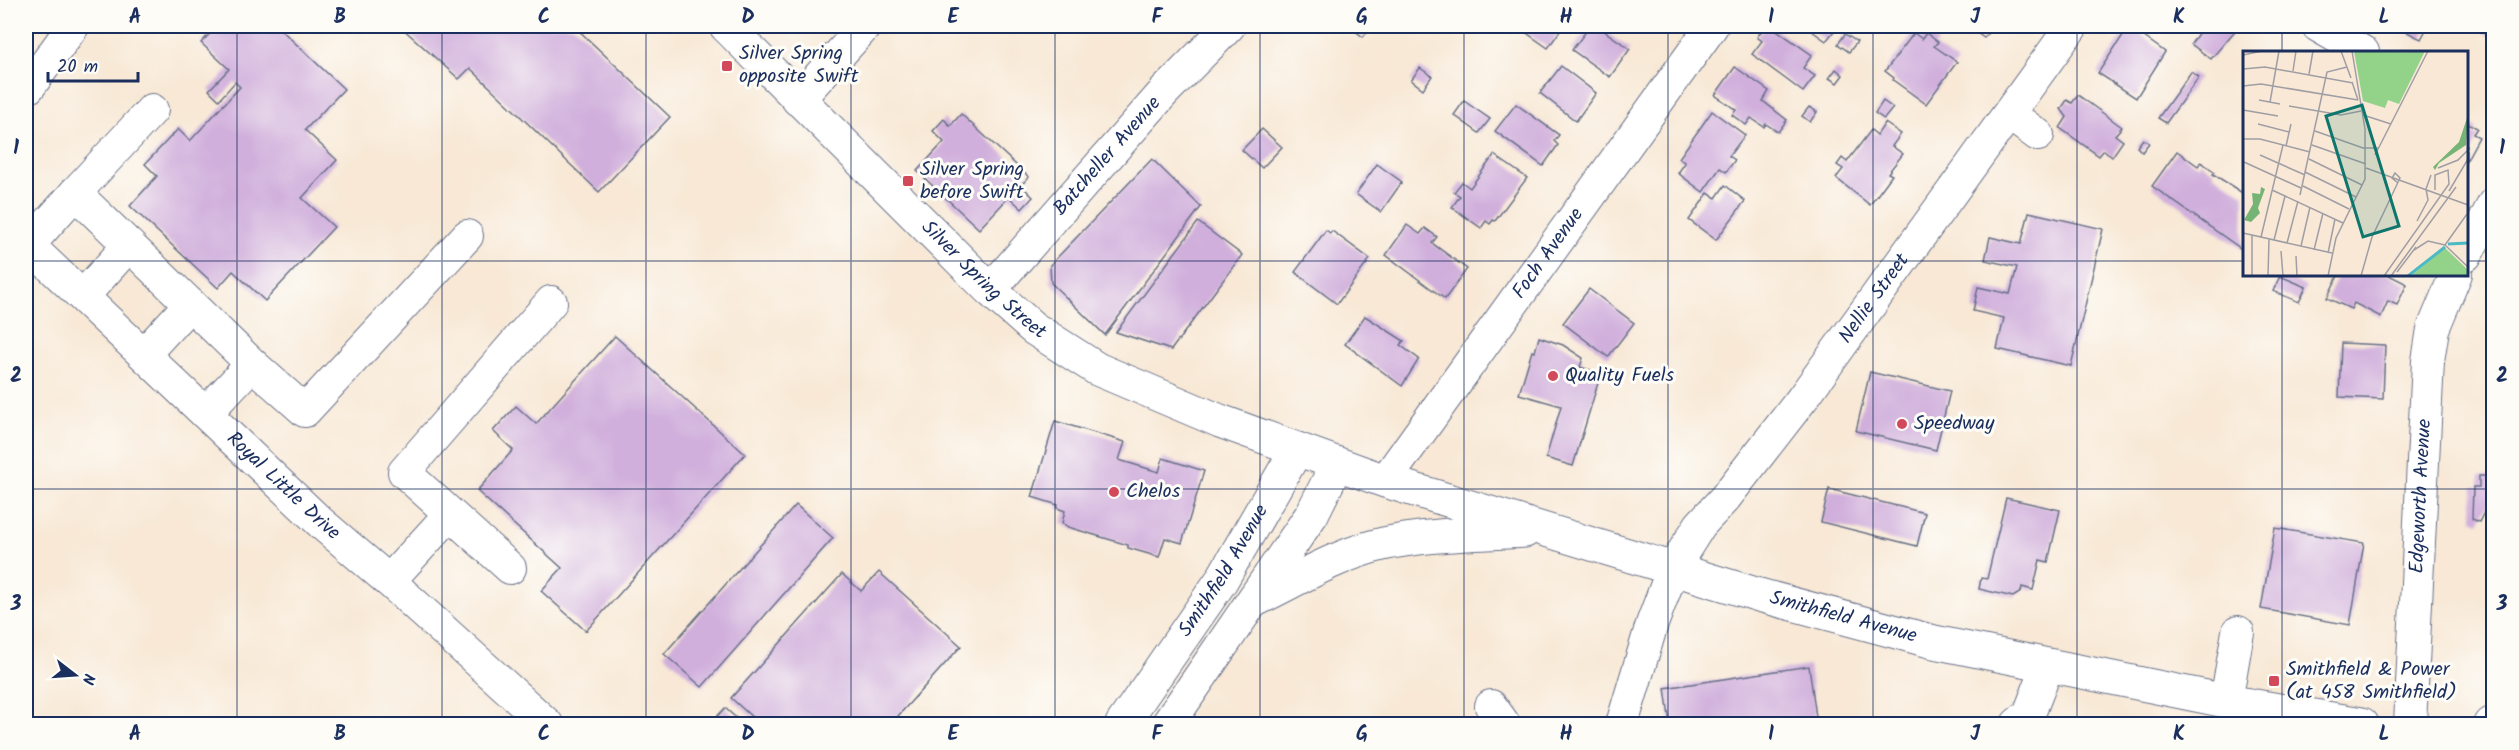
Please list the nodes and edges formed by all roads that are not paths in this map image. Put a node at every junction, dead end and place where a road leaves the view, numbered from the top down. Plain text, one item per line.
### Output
1 (73, 26) edge
2 (726, 26) edge
3 (865, 26) edge
4 (1229, 26) edge
5 (1712, 26) edge
6 (2072, 26) edge
7 (2318, 26) edge
8 (2361, 51) edge
9 (26, 88) edge
10 (798, 100) junction
11 (152, 110) dead end
12 (2009, 114) junction
13 (2038, 135) dead end
14 (75, 193) junction
15 (2493, 203) edge
16 (467, 236) dead end
17 (27, 244) edge
18 (129, 245) junction
19 (2468, 251) edge
20 (2455, 276) edge
21 (990, 290) junction
22 (83, 296) junction
23 (551, 302) dead end
24 (190, 304) junction
25 (144, 354) junction
26 (252, 364) junction
27 (206, 413) junction
28 (1297, 449) junction
29 (1337, 464) junction
30 (1385, 481) junction
31 (450, 514) junction
32 (1545, 530) junction
33 (510, 568) dead end
34 (1673, 568) junction
35 (389, 581) junction
36 (1252, 602) junction
37 (2238, 632) dead end
38 (2048, 665) junction
39 (2226, 700) junction
40 (1172, 719) edge
41 (2328, 722) edge
42 (547, 724) edge
43 (1122, 724) edge
44 (1622, 724) edge
45 (2017, 724) edge
46 (2362, 724) edge
47 (2410, 724) edge

1 - 9 street
2 - 10 main road, Silver Spring Street
3 - 10 street
4 - 21 street, Batcheller Avenue
5 - 30 street, Foch Avenue
6 - 12 street, Nellie Street
7 - 8 street
10 - 21 main road, Silver Spring Street
11 - 14 street
12 - 13 street
12 - 34 street, Nellie Street
14 - 17 street
14 - 18 street
15 - 19 street
16 - 26 street
17 - 22 street, Royal Little Drive
18 - 22 street
18 - 24 street
20 - 47 street, Edgeworth Avenue
21 - 28 main road, Silver Spring Street
22 - 25 street, Royal Little Drive
23 - 31 street
24 - 25 street
24 - 26 street
25 - 27 street, Royal Little Drive
26 - 27 street
27 - 35 street, Royal Little Drive
28 - 29 main road, Smithfield Avenue
28 - 43 main road, Smithfield Avenue
29 - 30 main road, Smithfield Avenue
29 - 36 main road, Smithfield Avenue
30 - 32 main road, Smithfield Avenue
31 - 33 street
31 - 35 street
32 - 34 main road, Smithfield Avenue
32 - 36 main road
34 - 38 main road, Smithfield Avenue
34 - 44 street, Nellie Street
35 - 42 street, Royal Little Drive
36 - 40 main road, Smithfield Avenue
37 - 39 street
38 - 39 main road, Smithfield Avenue
38 - 45 street
39 - 41 main road, Smithfield Avenue
41 - 46 main road, Smithfield Avenue

